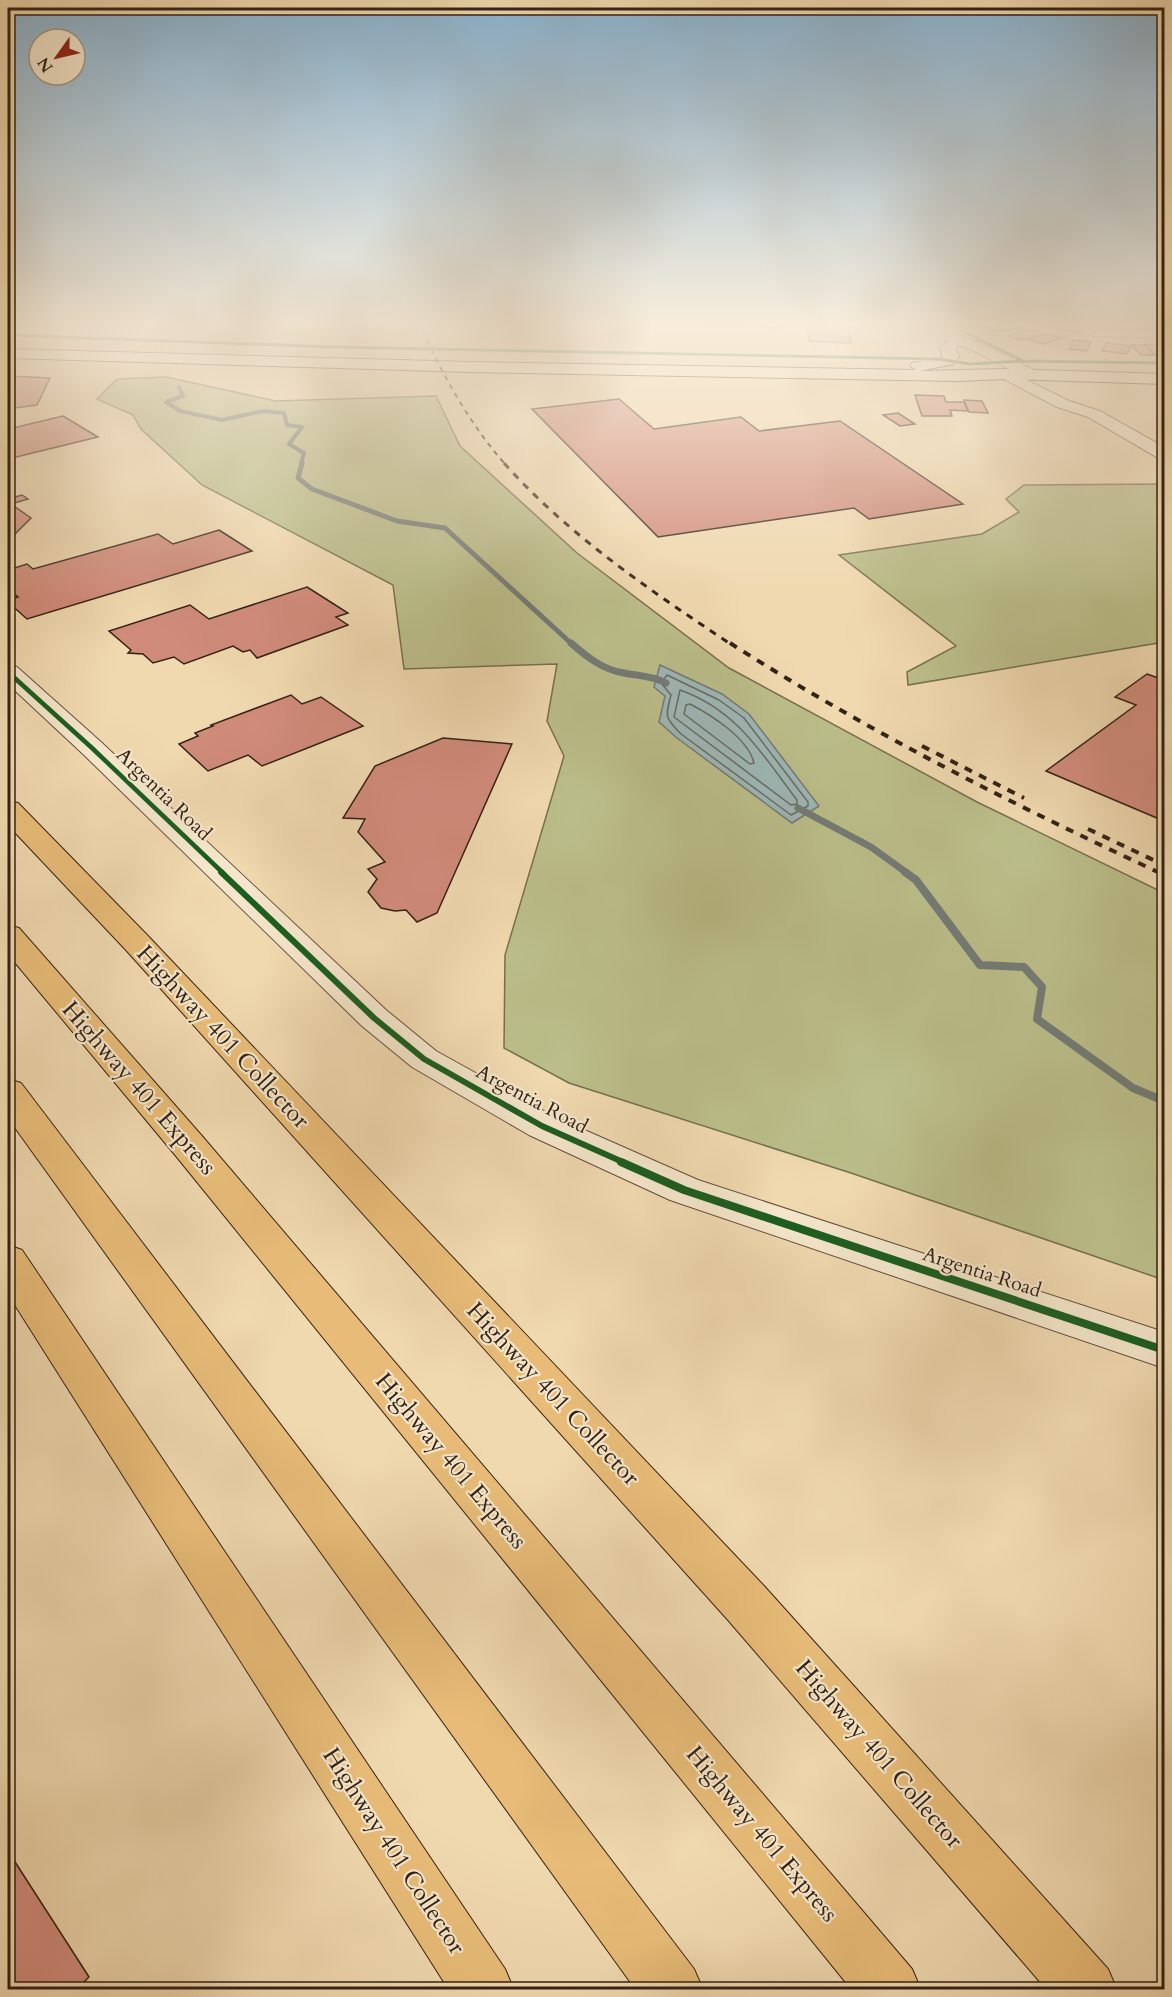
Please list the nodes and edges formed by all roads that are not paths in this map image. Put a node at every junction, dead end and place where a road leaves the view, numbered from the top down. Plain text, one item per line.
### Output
1 (1096, 415) edge
2 (1164, 454) edge
3 (8, 672) edge
4 (8, 809) edge
5 (8, 935) edge
6 (8, 1092) edge
7 (8, 1261) edge
8 (1164, 1350) edge
9 (484, 1989) edge
10 (673, 1989) edge
11 (891, 1989) edge
12 (1087, 1989) edge

1 - 2 street
3 - 8 main road, Argentia Road
4 - 12 highway, Highway 401 Collector
5 - 11 highway, Highway 401 Express
6 - 10 highway
7 - 9 highway, Highway 401 Collector

